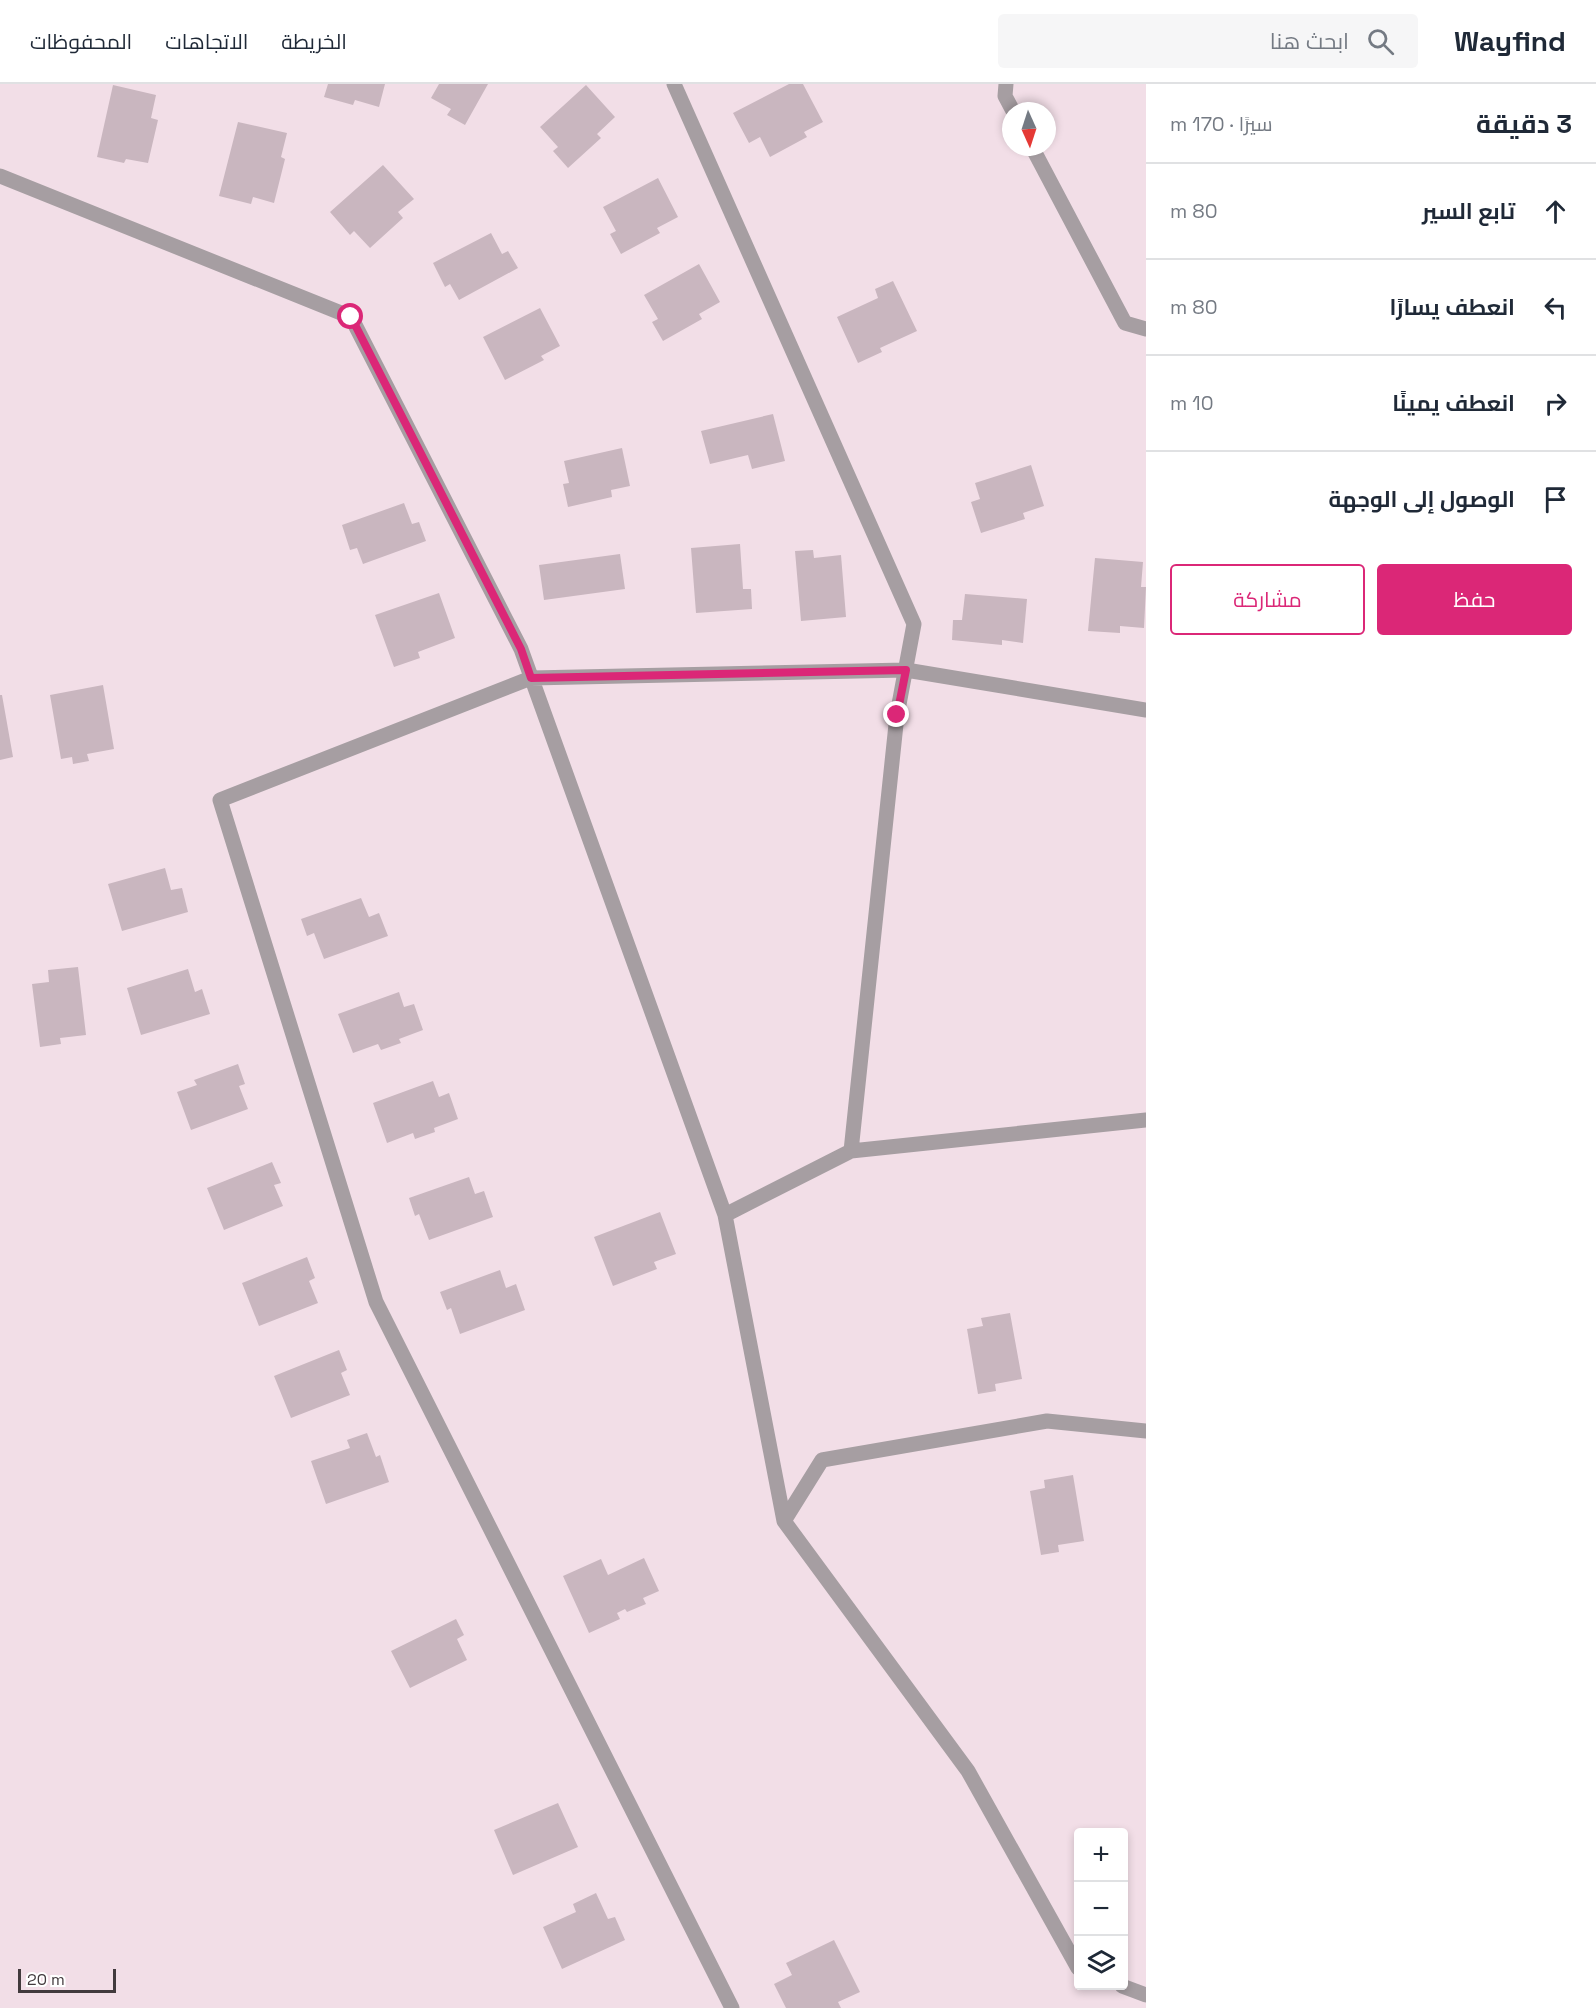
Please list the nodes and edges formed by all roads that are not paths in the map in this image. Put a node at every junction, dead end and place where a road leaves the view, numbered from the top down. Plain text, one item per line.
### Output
1 (674, 84) edge
2 (1006, 84) edge
3 (1008, 102) edge
4 (1037, 156) edge
5 (0, 176) edge
6 (1146, 329) edge
7 (906, 670) junction
8 (531, 678) junction
9 (1146, 710) edge
10 (1146, 1120) edge
11 (851, 1151) junction
12 (725, 1215) junction
13 (1146, 1431) edge
14 (784, 1521) junction
15 (1074, 1961) edge
16 (1128, 1988) edge
17 (1146, 1995) edge
18 (732, 2008) edge

1 - 7 street
2 - 3 street
4 - 6 street
5 - 8 street
7 - 8 street
7 - 9 street
7 - 11 street
8 - 12 street
8 - 18 street
10 - 11 street
11 - 12 street
12 - 14 street
13 - 14 street
14 - 15 street
16 - 17 street

